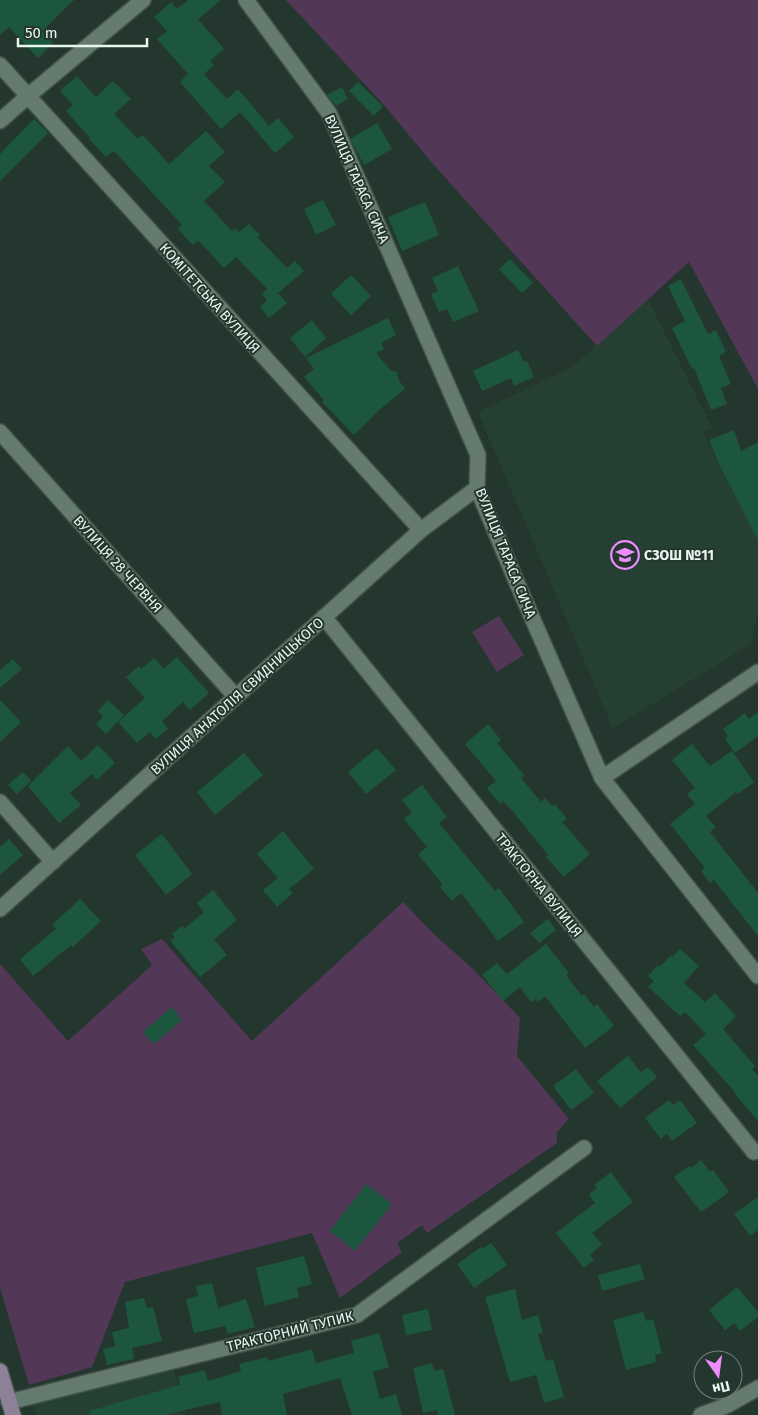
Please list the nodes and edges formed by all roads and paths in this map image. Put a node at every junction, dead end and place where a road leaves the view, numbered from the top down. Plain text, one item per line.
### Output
1 (143, 0) edge
2 (246, 0) edge
3 (0, 65) edge
4 (28, 96) junction
5 (0, 121) edge
6 (0, 432) edge
7 (477, 488) junction
8 (421, 530) junction
9 (324, 618) junction
10 (758, 672) edge
11 (236, 697) junction
12 (602, 778) junction
13 (0, 802) edge
14 (53, 862) junction
15 (0, 909) edge
16 (758, 976) edge
17 (584, 1148) dead end
18 (754, 1152) dead end
19 (0, 1371) edge
20 (758, 1388) edge
21 (11, 1408) edge
22 (701, 1415) edge

1 - 4 street
2 - 7 street, ВУЛИЦЯ ТАРАСА СИЧА
3 - 4 street, КОМІТЕТСЬКА ВУЛИЦЯ
4 - 5 street
4 - 8 street, КОМІТЕТСЬКА ВУЛИЦЯ
6 - 11 street, ВУЛИЦЯ 28 ЧЕРВНЯ
7 - 8 street, ВУЛИЦЯ АНАТОЛІЯ СВИДНИЦЬКОГО
7 - 12 street, ВУЛИЦЯ ТАРАСА СИЧА
8 - 9 street, ВУЛИЦЯ АНАТОЛІЯ СВИДНИЦЬКОГО
9 - 11 street, ВУЛИЦЯ АНАТОЛІЯ СВИДНИЦЬКОГО
9 - 18 street, ТРАКТОРНА ВУЛИЦЯ
10 - 12 street
11 - 14 street, ВУЛИЦЯ АНАТОЛІЯ СВИДНИЦЬКОГО
12 - 16 street, ВУЛИЦЯ ТАРАСА СИЧА
13 - 14 street
14 - 15 street, ВУЛИЦЯ АНАТОЛІЯ СВИДНИЦЬКОГО
17 - 21 street, ТРАКТОРНИЙ ТУПИК
19 - 21 main road
20 - 22 street

